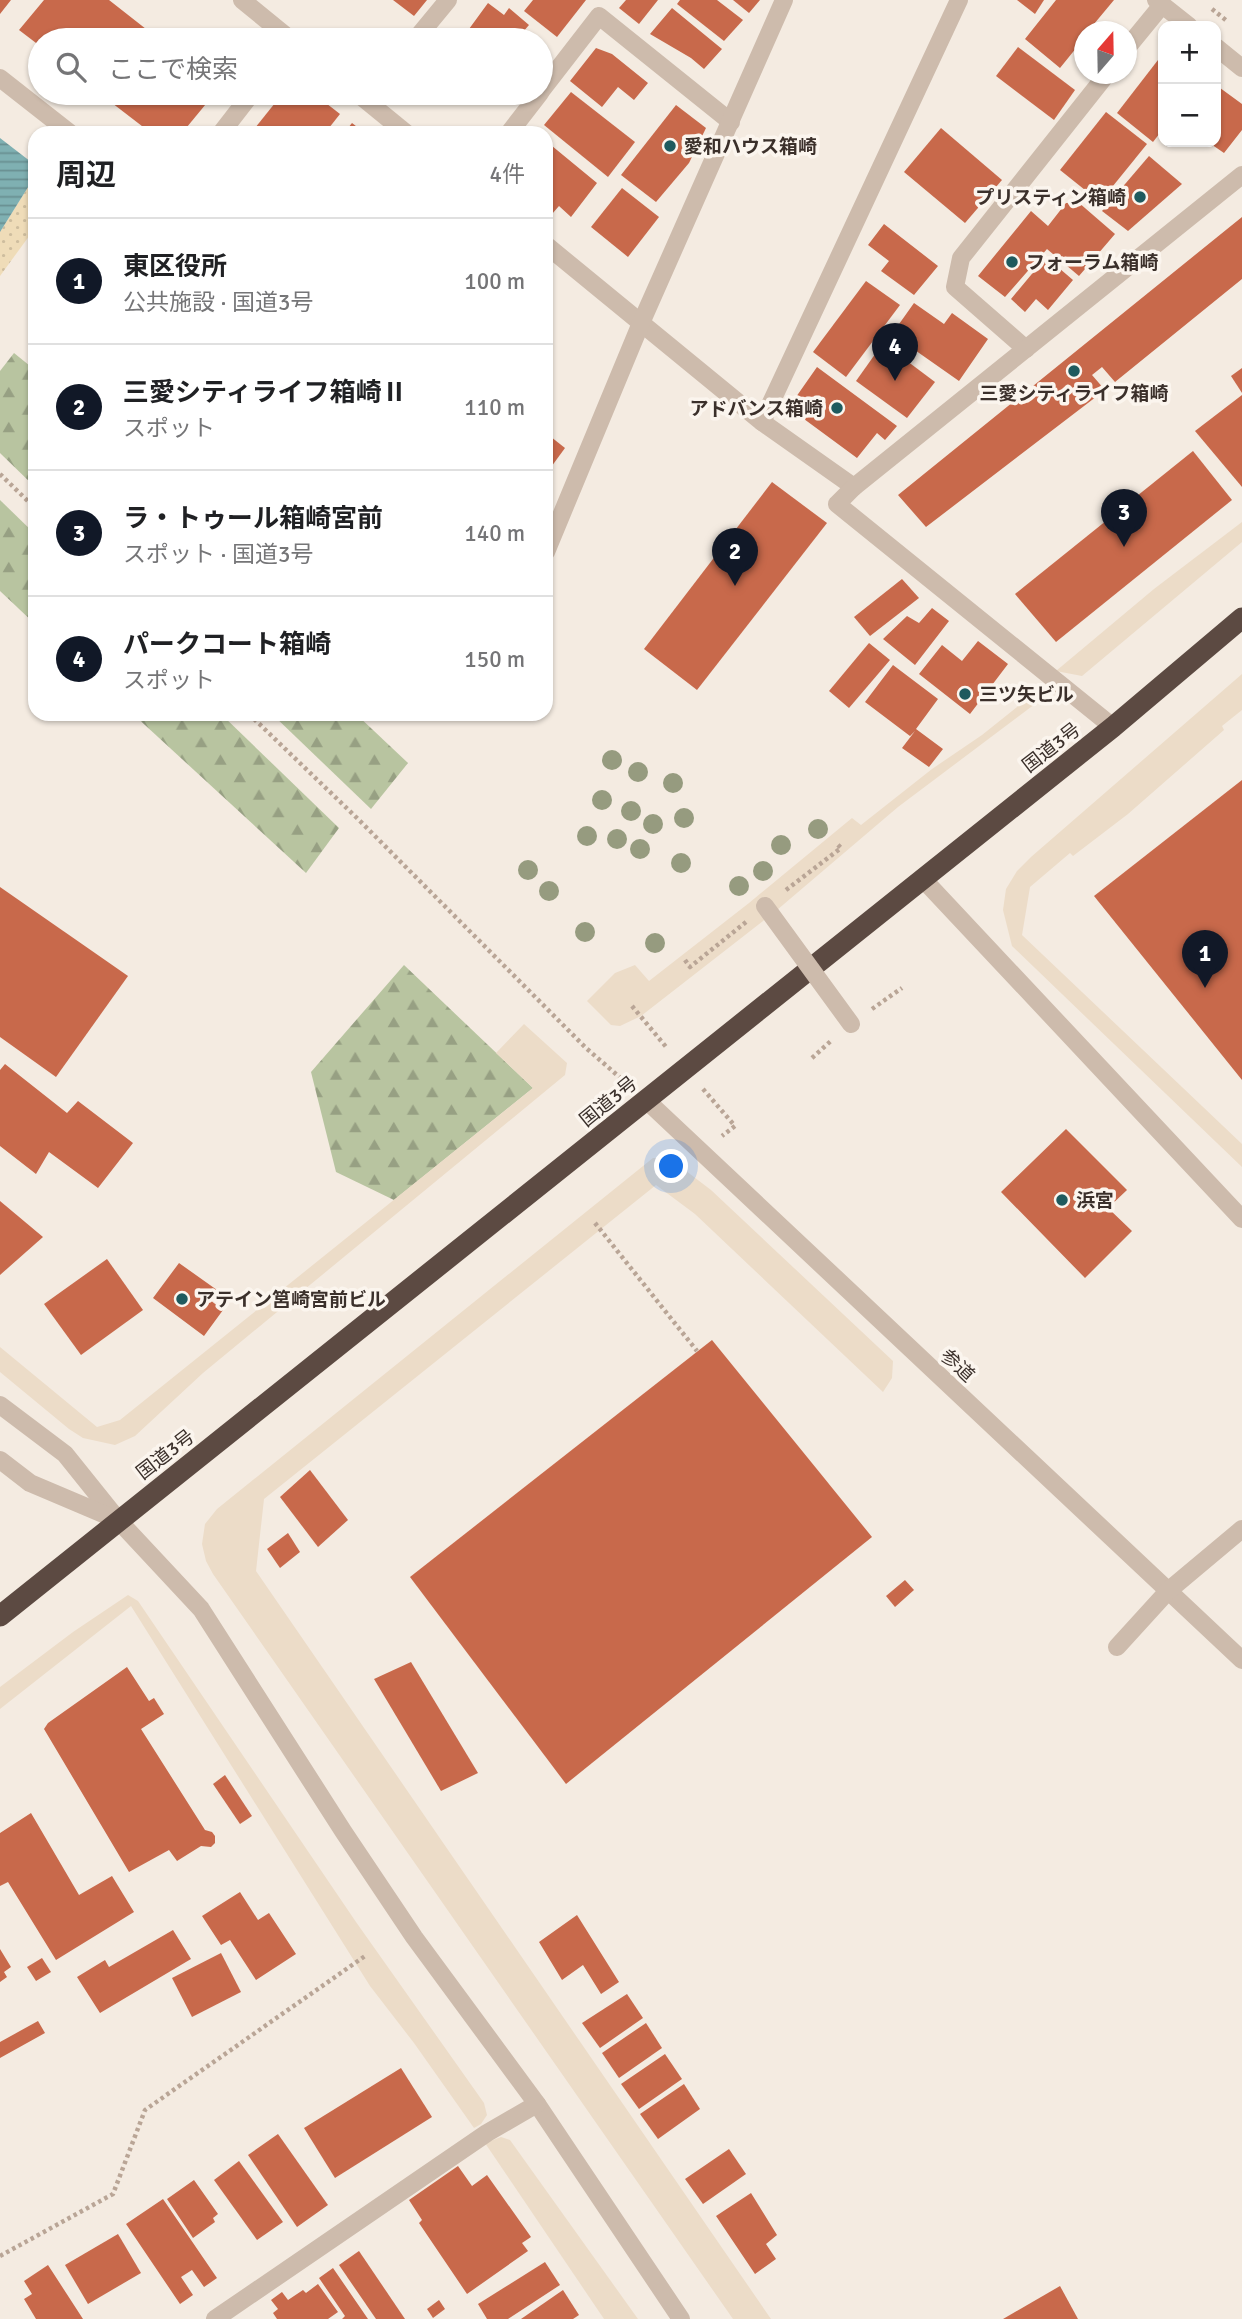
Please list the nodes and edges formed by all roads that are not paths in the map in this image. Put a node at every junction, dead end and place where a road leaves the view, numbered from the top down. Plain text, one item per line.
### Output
1 (242, 0) edge
2 (448, 0) edge
3 (784, 0) edge
4 (959, 0) edge
5 (1159, 2) edge
6 (1183, 21) edge
7 (276, 28) edge
8 (425, 28) edge
9 (1137, 33) edge
10 (1221, 51) edge
11 (1242, 68) edge
12 (553, 75) edge
13 (0, 78) edge
14 (1099, 84) edge
15 (28, 100) edge
16 (34, 105) edge
17 (243, 105) edge
18 (377, 105) edge
19 (530, 105) edge
20 (731, 122) junction
21 (61, 126) edge
22 (226, 126) edge
23 (399, 126) edge
24 (514, 126) edge
25 (1242, 175) edge
26 (553, 251) edge
27 (641, 323) junction
28 (1026, 349) junction
29 (762, 422) junction
30 (854, 487) junction
31 (553, 535) edge
32 (1242, 618) edge
33 (1113, 727) junction
34 (922, 878) junction
35 (765, 906) dead end
36 (851, 1024) dead end
37 (646, 1100) junction
38 (1242, 1219) edge
39 (0, 1405) edge
40 (0, 1461) edge
41 (118, 1520) junction
42 (1242, 1529) edge
43 (1168, 1591) junction
44 (0, 1616) edge
45 (1117, 1647) dead end
46 (1242, 1660) edge
47 (537, 2104) junction
48 (215, 2319) edge
49 (681, 2319) edge

1 - 7 street
2 - 8 street
3 - 20 street
4 - 29 street
5 - 6 street
5 - 9 street
10 - 11 street
12 - 20 street
13 - 15 street
14 - 28 street
16 - 21 street
17 - 22 street
18 - 23 street
19 - 24 street
20 - 27 street
25 - 28 street
26 - 27 street
27 - 29 street
27 - 31 street
28 - 30 street
29 - 30 street
30 - 33 street
32 - 33 highway, 国道3号
33 - 34 highway, 国道3号
34 - 37 highway, 国道3号
34 - 38 street
35 - 36 street, bridge
37 - 41 highway, 国道3号
37 - 43 street, 参道
39 - 41 street
40 - 41 street
41 - 44 highway, 国道3号
41 - 47 street
42 - 43 street
43 - 45 street
43 - 46 street, 参道
47 - 48 street
47 - 49 street

